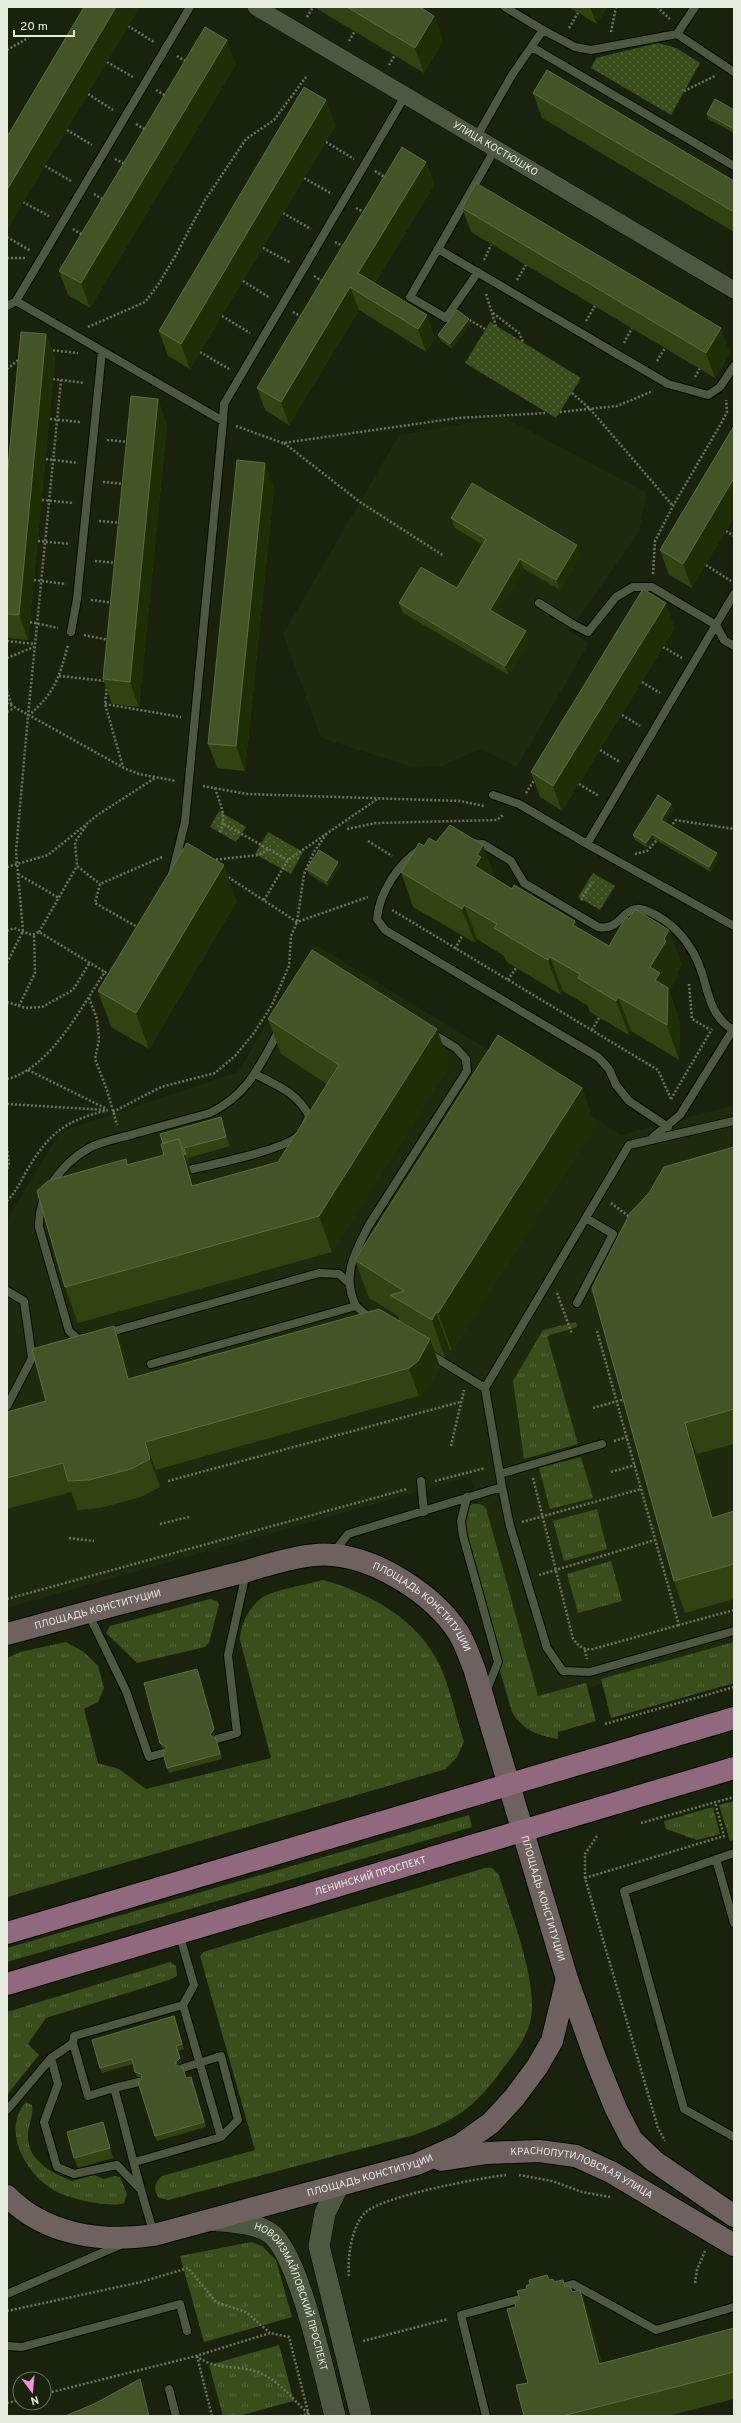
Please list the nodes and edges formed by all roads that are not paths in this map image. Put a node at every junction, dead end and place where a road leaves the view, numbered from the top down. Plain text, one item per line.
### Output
1 (190, 7) edge
2 (256, 7) edge
3 (505, 7) edge
4 (695, 7) edge
5 (543, 30) junction
6 (677, 34) junction
7 (532, 47) junction
8 (732, 70) edge
9 (405, 96) junction
10 (476, 138) junction
11 (495, 149) junction
12 (734, 166) edge
13 (438, 249) junction
14 (478, 272) junction
15 (734, 290) edge
16 (16, 301) junction
17 (7, 306) edge
18 (102, 351) junction
19 (734, 366) edge
20 (223, 421) junction
21 (734, 594) edge
22 (539, 603) dead end
23 (716, 625) junction
24 (71, 632) road end
25 (734, 646) edge
26 (493, 795) road end
27 (461, 844) edge
28 (587, 844) junction
29 (430, 848) edge
30 (170, 883) edge
31 (734, 926) edge
32 (286, 1019) edge
33 (422, 1027) edge
34 (733, 1029) edge
35 (255, 1074) junction
36 (734, 1120) edge
37 (668, 1127) junction
38 (647, 1141) junction
39 (169, 1176) edge
40 (41, 1205) junction
41 (54, 1205) edge
42 (586, 1218) junction
43 (348, 1282) junction
44 (7, 1291) edge
45 (577, 1303) dead end
46 (356, 1306) junction
47 (378, 1323) edge
48 (423, 1350) edge
49 (151, 1364) dead end
50 (485, 1388) junction
51 (7, 1406) edge
52 (602, 1444) dead end
53 (500, 1474) junction
54 (421, 1483) road end
55 (502, 1487) junction
56 (467, 1497) junction
57 (424, 1512) junction
58 (332, 1555) junction
59 (247, 1571) junction
60 (88, 1612) junction
61 (734, 1632) edge
62 (7, 1634) edge
63 (483, 1698) junction
64 (734, 1718) edge
65 (217, 1739) edge
66 (163, 1753) edge
67 (734, 1768) edge
68 (508, 1784) junction
69 (524, 1830) junction
70 (734, 1853) edge
71 (716, 1859) junction
72 (734, 1923) edge
73 (7, 1933) edge
74 (179, 1933) junction
75 (567, 1979) junction
76 (7, 1984) edge
77 (183, 2005) junction
78 (73, 2043) junction
79 (51, 2058) junction
80 (200, 2062) junction
81 (183, 2068) edge
82 (138, 2082) edge
83 (114, 2088) junction
84 (7, 2110) edge
85 (221, 2137) junction
86 (734, 2137) edge
87 (135, 2162) junction
88 (417, 2164) junction
89 (339, 2185) junction
90 (139, 2188) junction
91 (7, 2196) edge
92 (734, 2216) edge
93 (209, 2220) junction
94 (144, 2237) junction
95 (734, 2245) edge
96 (7, 2294) edge
97 (734, 2307) edge
98 (187, 2331) dead end
99 (7, 2346) edge
100 (169, 2389) dead end
101 (176, 2416) edge
102 (335, 2416) edge
103 (361, 2416) edge
104 (486, 2416) edge

1 - 16 lane
2 - 9 street, УЛИЦА КОСТЮШКО
3 - 5 lane
4 - 6 lane
5 - 6 lane
5 - 7 lane
6 - 8 lane
7 - 10 lane
7 - 12 lane
9 - 10 street, УЛИЦА КОСТЮШКО
9 - 20 lane
10 - 11 street, УЛИЦА КОСТЮШКО
11 - 13 lane
11 - 15 street, УЛИЦА КОСТЮШКО
13 - 14 lane
13 - 14 lane
14 - 19 lane
16 - 17 lane
16 - 18 lane
18 - 20 lane
18 - 24 lane
20 - 30 lane
21 - 23 lane
22 - 23 lane
23 - 25 lane
23 - 28 lane
26 - 28 lane
27 - 34 lane
28 - 31 lane
29 - 37 lane
32 - 35 lane
33 - 43 lane
34 - 37 lane
35 - 39 lane
35 - 40 lane
36 - 38 lane
37 - 38 lane
38 - 42 lane
40 - 41 lane
40 - 43 lane
42 - 45 lane
42 - 50 lane
43 - 46 lane
44 - 51 lane
46 - 47 lane
46 - 49 lane
48 - 50 lane
50 - 53 lane
52 - 53 lane
53 - 55 lane
54 - 57 lane
55 - 56 lane
55 - 61 lane
56 - 57 lane
56 - 63 lane
57 - 58 lane
58 - 59 main road, ПЛОЩАДЬ КОНСТИТУЦИИ
58 - 63 main road, ПЛОЩАДЬ КОНСТИТУЦИИ
59 - 60 main road, ПЛОЩАДЬ КОНСТИТУЦИИ
59 - 65 lane
60 - 62 main road, ПЛОЩАДЬ КОНСТИТУЦИИ
60 - 66 lane
63 - 68 main road, ПЛОЩАДЬ КОНСТИТУЦИИ
64 - 68 main road
67 - 69 main road, ЛЕНИНСКИЙ ПРОСПЕКТ
68 - 69 main road, ПЛОЩАДЬ КОНСТИТУЦИИ
68 - 73 main road
69 - 74 main road, ЛЕНИНСКИЙ ПРОСПЕКТ
69 - 75 main road, ПЛОЩАДЬ КОНСТИТУЦИИ
70 - 71 lane
71 - 72 lane
71 - 86 lane
74 - 76 main road, ЛЕНИНСКИЙ ПРОСПЕКТ
74 - 77 lane
75 - 88 main road, ПЛОЩАДЬ КОНСТИТУЦИИ
75 - 92 main road
77 - 78 lane
77 - 80 lane
78 - 79 lane
78 - 83 lane
79 - 84 lane
79 - 90 lane
80 - 81 lane
80 - 85 lane
80 - 85 lane
82 - 83 lane
83 - 87 lane
85 - 87 lane
87 - 90 lane
88 - 89 main road, ПЛОЩАДЬ КОНСТИТУЦИИ
88 - 95 main road, КРАСНОПУТИЛОВСКАЯ УЛИЦА
89 - 93 main road, ПЛОЩАДЬ КОНСТИТУЦИИ
89 - 103 street
90 - 94 lane
91 - 94 main road, ПЛОЩАДЬ КОНСТИТУЦИИ
93 - 94 main road, ПЛОЩАДЬ КОНСТИТУЦИИ
93 - 102 street, НОВОИЗМАЙЛОВСКИЙ ПРОСПЕКТ
94 - 96 lane
97 - 104 lane
98 - 99 lane
100 - 101 lane

